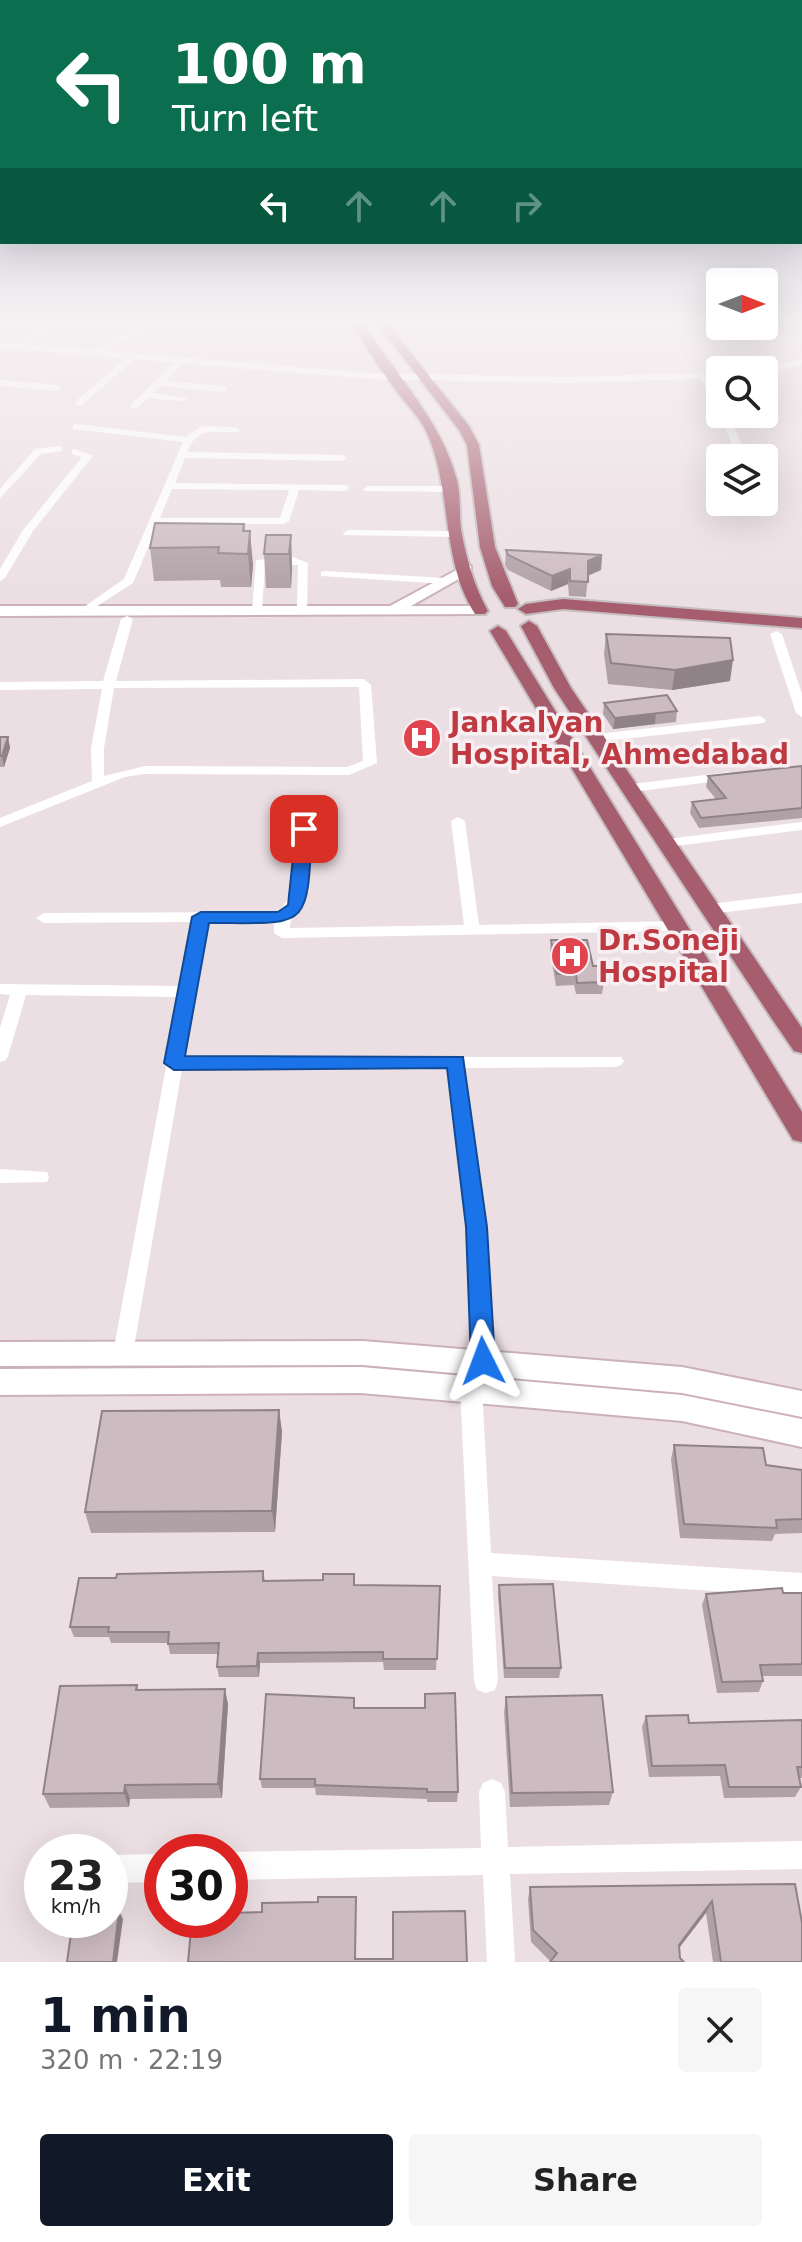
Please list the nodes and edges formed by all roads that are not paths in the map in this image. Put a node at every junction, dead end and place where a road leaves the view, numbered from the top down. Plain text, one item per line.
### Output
1 (420, 414) edge
2 (450, 414) edge
3 (76, 427) dead end
4 (235, 430) dead end
5 (188, 440) junction
6 (59, 449) dead end
7 (75, 452) dead end
8 (181, 455) junction
9 (342, 458) dead end
10 (170, 486) junction
11 (295, 487) junction
12 (345, 488) dead end
13 (368, 489) dead end
14 (452, 489) junction
15 (0, 495) edge
16 (155, 521) junction
17 (348, 533) dead end
18 (455, 534) junction
19 (466, 569) junction
20 (325, 574) dead end
21 (0, 578) edge
22 (446, 581) junction
23 (303, 608) junction
24 (256, 609) junction
25 (394, 609) junction
26 (0, 611) edge
27 (85, 611) junction
28 (524, 614) junction
29 (479, 616) junction
30 (127, 619) junction
31 (0, 620) edge
32 (802, 623) edge
33 (498, 631) junction
34 (776, 634) junction
35 (802, 638) edge
36 (109, 685) junction
37 (0, 686) edge
38 (802, 713) edge
39 (760, 720) dead end
40 (597, 738) junction
41 (740, 775) edge
42 (99, 785) junction
43 (632, 788) junction
44 (458, 821) dead end
45 (0, 823) edge
46 (802, 826) edge
47 (304, 829) dead end
48 (667, 843) junction
49 (802, 898) edge
50 (710, 909) junction
51 (201, 917) junction
52 (282, 917) junction
53 (44, 918) dead end
54 (678, 926) junction
55 (472, 929) junction
56 (0, 989) edge
57 (20, 989) junction
58 (186, 992) junction
59 (802, 1045) edge
60 (0, 1056) edge
61 (456, 1061) junction
62 (615, 1061) dead end
63 (174, 1063) junction
64 (802, 1133) edge
65 (0, 1176) edge
66 (40, 1177) dead end
67 (123, 1353) junction
68 (0, 1354) edge
69 (483, 1361) junction
70 (0, 1382) edge
71 (471, 1388) junction
72 (802, 1404) edge
73 (802, 1433) edge
74 (481, 1564) junction
75 (802, 1585) edge
76 (486, 1681) dead end
77 (492, 1792) dead end
78 (802, 1855) edge
79 (494, 1861) junction
80 (248, 1866) edge
81 (501, 1962) edge

1 - 14 main road
2 - 28 main road
3 - 5 street
4 - 5 street
5 - 8 street
6 - 15 street
7 - 21 street
8 - 9 street
8 - 10 street
10 - 11 street
10 - 16 street
11 - 12 street
11 - 16 street
13 - 14 street
14 - 18 main road
16 - 27 street
17 - 18 street
18 - 19 main road
19 - 22 main road
19 - 29 main road
20 - 22 street
22 - 25 main road
23 - 24 main road
23 - 24 street
23 - 25 main road
24 - 27 main road
25 - 29 main road
26 - 27 main road
28 - 29 main road
28 - 32 main road
28 - 33 main road
28 - 34 main road
28 - 40 main road
29 - 30 main road
29 - 33 main road
30 - 31 main road
30 - 36 street
33 - 54 main road
34 - 35 main road
34 - 38 street
36 - 37 street
36 - 42 street
36 - 42 street
39 - 40 street
40 - 43 main road
41 - 43 street
42 - 45 street
43 - 48 main road
44 - 55 street
46 - 48 street
47 - 52 street
48 - 50 main road
49 - 50 street
50 - 59 main road
51 - 52 street
51 - 53 street
51 - 58 street
52 - 55 street
54 - 55 street
54 - 64 main road
56 - 57 street
57 - 58 street
57 - 60 street
58 - 63 street
61 - 62 street
61 - 63 street
61 - 69 street
63 - 67 street
65 - 66 street
67 - 68 main road
67 - 69 main road
69 - 72 main road
70 - 71 main road
71 - 73 main road
71 - 74 street
74 - 75 street
74 - 76 street
77 - 79 street
78 - 79 street
79 - 80 street
79 - 81 street

